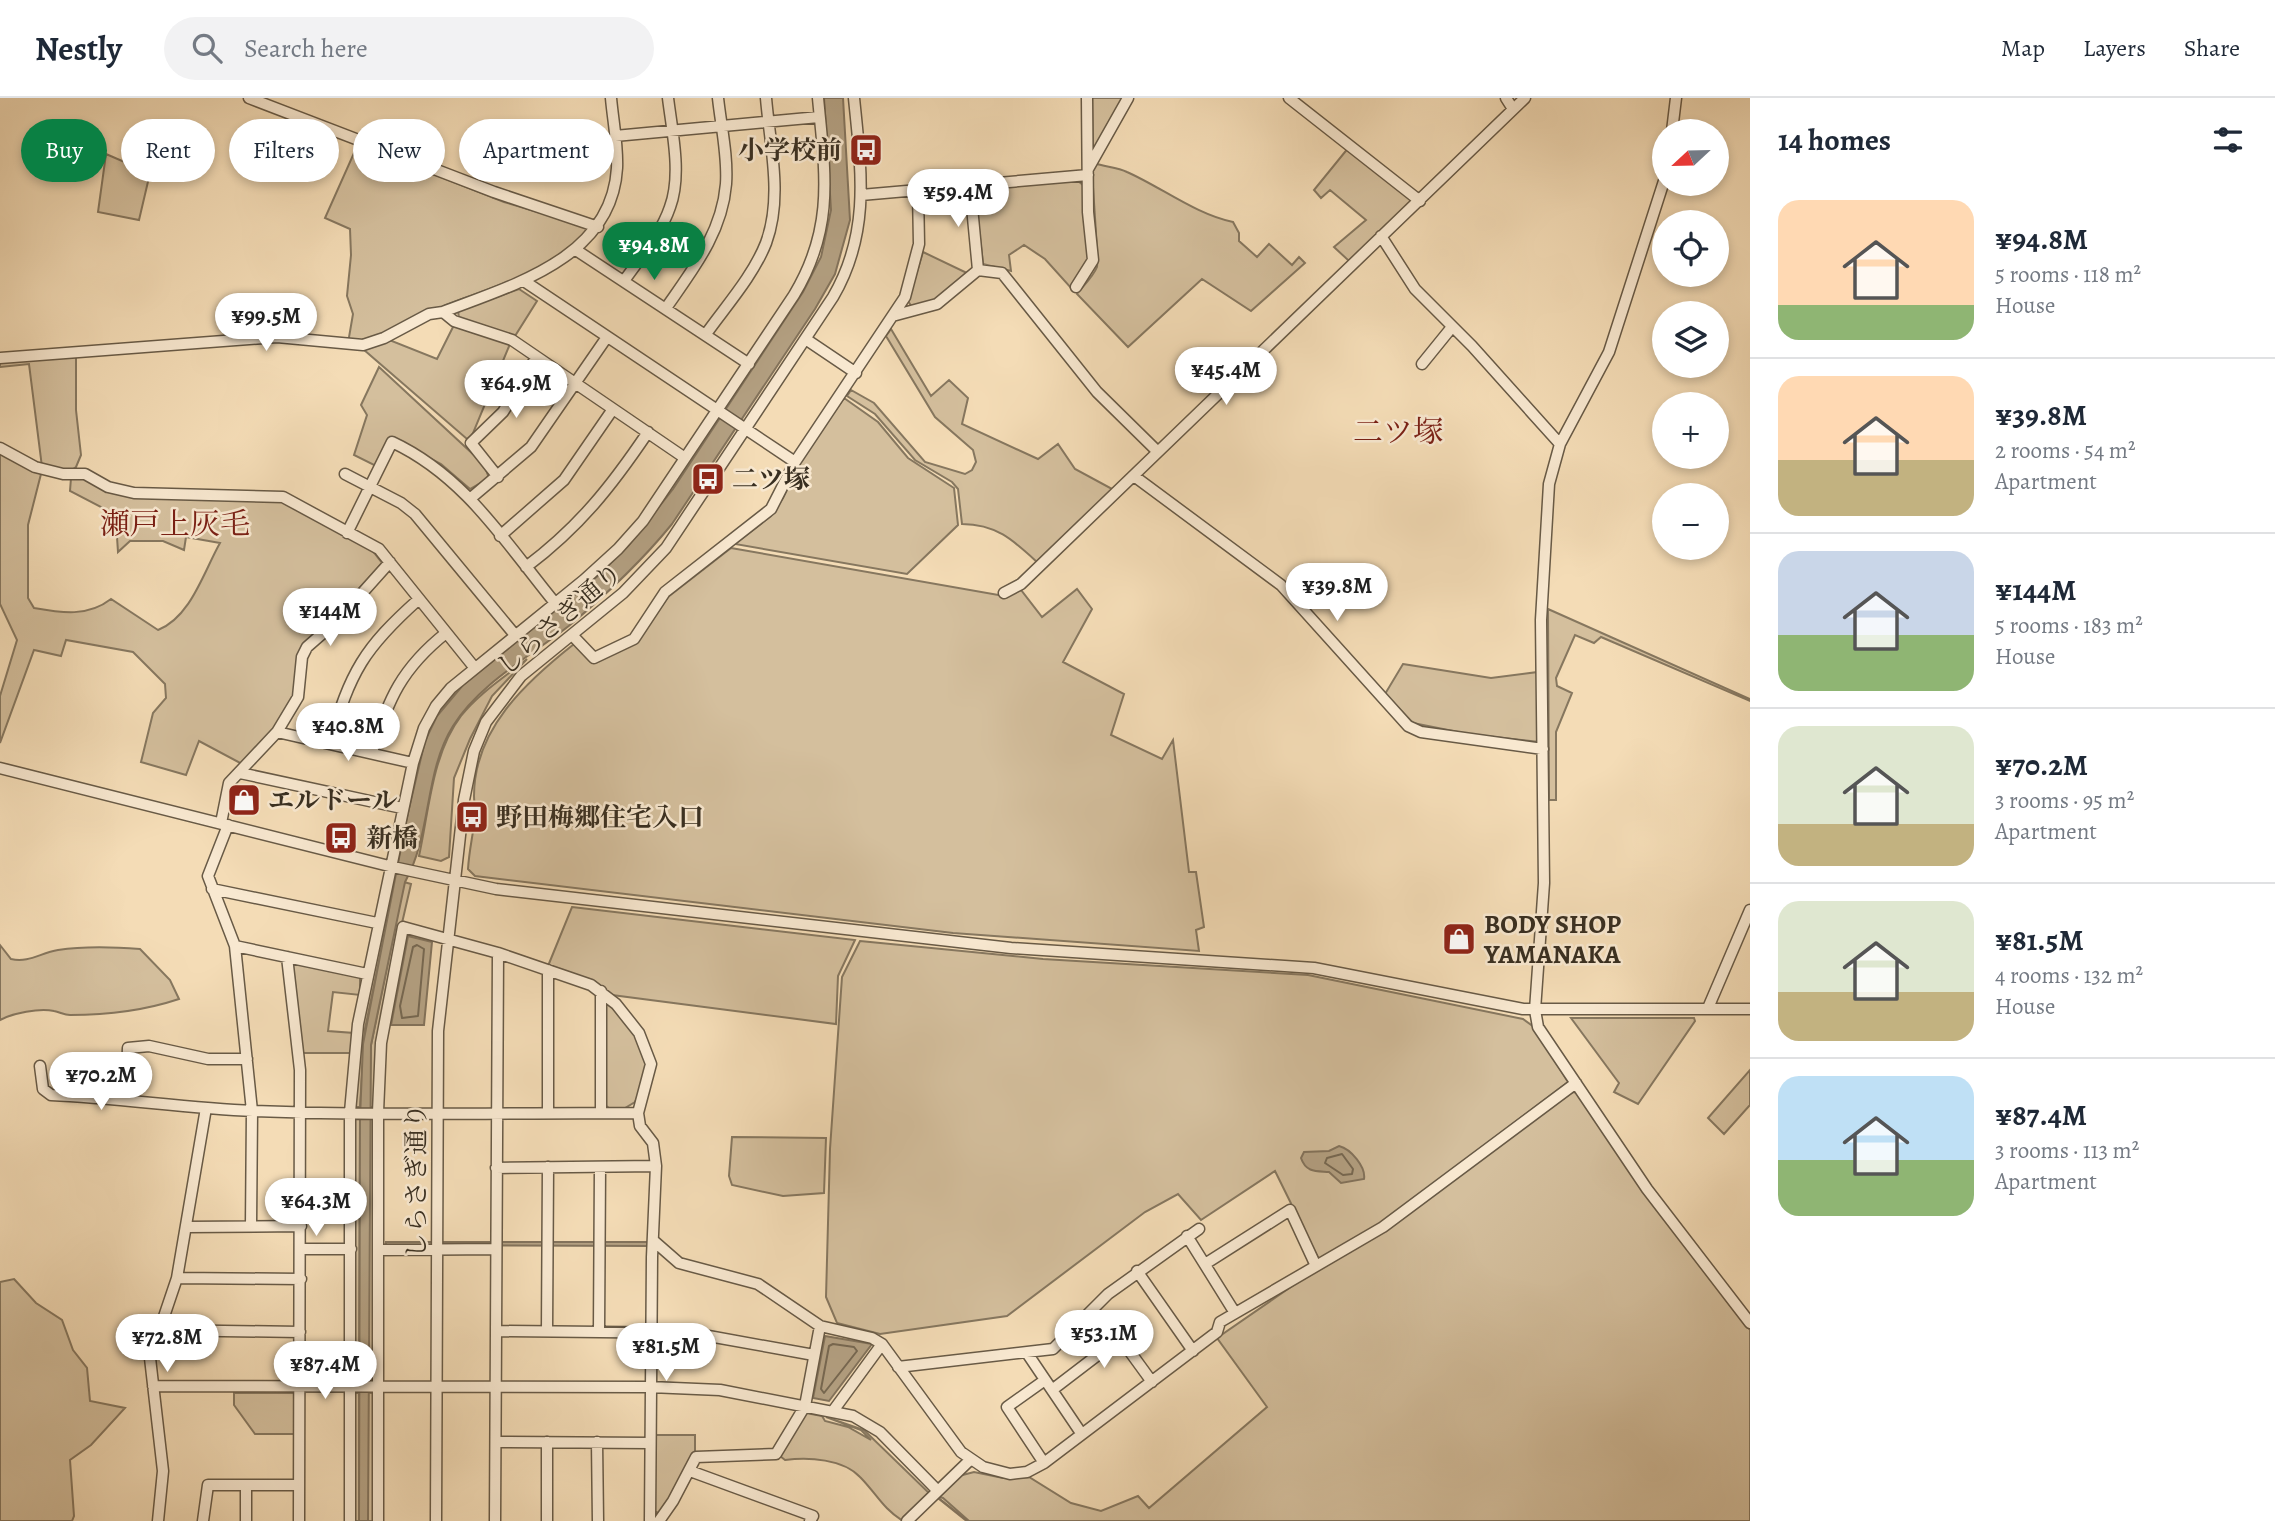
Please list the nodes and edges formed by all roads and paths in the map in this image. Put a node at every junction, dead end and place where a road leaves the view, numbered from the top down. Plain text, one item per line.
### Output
1 (249, 98) edge
2 (611, 98) edge
3 (668, 98) edge
4 (718, 98) edge
5 (766, 98) edge
6 (818, 98) edge
7 (854, 98) edge
8 (1087, 98) edge
9 (1128, 98) edge
10 (1289, 98) edge
11 (1506, 98) edge
12 (1525, 98) edge
13 (1676, 98) edge
14 (1513, 109) junction
15 (820, 117) junction
16 (1673, 119) edge
17 (768, 122) junction
18 (721, 126) junction
19 (672, 131) junction
20 (615, 136) junction
21 (1088, 172) junction
22 (970, 186) junction
23 (918, 191) junction
24 (861, 195) junction
25 (1659, 196) edge
26 (1420, 201) junction
27 (598, 227) junction
28 (1381, 236) junction
29 (576, 250) junction
30 (978, 270) junction
31 (524, 281) junction
32 (624, 281) junction
33 (1076, 287) dead end
34 (666, 308) junction
35 (443, 312) junction
36 (896, 315) junction
37 (1452, 327) junction
38 (706, 334) junction
39 (607, 337) junction
40 (807, 340) junction
41 (0, 358) edge
42 (536, 358) junction
43 (749, 364) junction
44 (1422, 364) dead end
45 (856, 373) junction
46 (574, 384) junction
47 (613, 409) junction
48 (720, 413) junction
49 (744, 428) junction
50 (648, 432) junction
51 (1560, 444) junction
52 (0, 448) edge
53 (1158, 452) junction
54 (685, 458) junction
55 (795, 462) junction
56 (345, 474) dead end
57 (1134, 476) junction
58 (498, 477) junction
59 (370, 488) junction
60 (471, 498) junction
61 (347, 533) junction
62 (500, 536) junction
63 (390, 562) junction
64 (526, 567) junction
65 (1004, 593) dead end
66 (419, 598) junction
67 (555, 603) junction
68 (446, 633) junction
69 (515, 635) junction
70 (572, 635) junction
71 (474, 667) junction
72 (277, 732) junction
73 (330, 743) junction
74 (1543, 750) junction
75 (372, 752) junction
76 (413, 763) junction
77 (0, 768) edge
78 (240, 773) junction
79 (402, 808) junction
80 (225, 824) junction
81 (391, 867) junction
82 (455, 881) junction
83 (212, 889) junction
84 (1750, 910) edge
85 (377, 923) junction
86 (447, 939) junction
87 (235, 946) junction
88 (498, 953) junction
89 (287, 957) junction
90 (548, 970) junction
91 (367, 974) junction
92 (601, 991) junction
93 (1708, 1009) junction
94 (1750, 1009) edge
95 (1535, 1010) junction
96 (247, 1059) junction
97 (40, 1066) dead end
98 (1576, 1083) junction
99 (127, 1098) junction
100 (206, 1108) junction
101 (252, 1111) junction
102 (300, 1112) junction
103 (351, 1112) junction
104 (378, 1112) junction
105 (437, 1112) junction
106 (496, 1112) junction
107 (601, 1112) junction
108 (548, 1113) junction
109 (638, 1113) junction
110 (656, 1166) junction
111 (548, 1167) junction
112 (600, 1167) junction
113 (496, 1168) junction
114 (251, 1225) junction
115 (301, 1226) junction
116 (187, 1227) junction
117 (1199, 1228) dead end
118 (1187, 1236) junction
119 (654, 1242) junction
120 (301, 1249) junction
121 (351, 1249) junction
122 (496, 1249) junction
123 (378, 1250) junction
124 (437, 1250) junction
125 (1205, 1264) junction
126 (1316, 1266) junction
127 (1137, 1271) junction
128 (177, 1278) junction
129 (301, 1279) junction
130 (1236, 1313) junction
131 (1750, 1323) edge
132 (820, 1326) junction
133 (159, 1330) junction
134 (497, 1331) junction
135 (547, 1331) junction
136 (599, 1331) junction
137 (650, 1331) junction
138 (300, 1332) junction
139 (882, 1344) junction
140 (1193, 1350) junction
141 (1027, 1353) junction
142 (814, 1355) junction
143 (898, 1367) junction
144 (1045, 1380) junction
145 (1152, 1381) junction
146 (378, 1385) junction
147 (153, 1386) junction
148 (300, 1386) junction
149 (350, 1386) junction
150 (437, 1386) junction
151 (496, 1386) junction
152 (650, 1387) junction
153 (1052, 1390) junction
154 (806, 1406) junction
155 (833, 1410) junction
156 (1082, 1433) junction
157 (496, 1442) junction
158 (547, 1442) junction
159 (597, 1442) junction
160 (650, 1443) junction
161 (970, 1460) junction
162 (1044, 1463) junction
163 (690, 1471) junction
164 (246, 1485) junction
165 (299, 1485) junction
166 (936, 1489) junction
167 (158, 1521) edge
168 (203, 1521) edge
169 (246, 1521) edge
170 (299, 1521) edge
171 (351, 1521) edge
172 (377, 1521) edge
173 (436, 1521) edge
174 (495, 1521) edge
175 (547, 1521) edge
176 (598, 1521) edge
177 (650, 1521) edge
178 (659, 1521) edge
179 (810, 1521) edge
180 (907, 1521) edge

1 - 27 street
2 - 20 street
3 - 19 street
4 - 18 street
5 - 17 street
6 - 15 street
7 - 24 street, しらさぎ通り
8 - 21 street
9 - 21 street
10 - 26 street
11 - 14 street
12 - 14 street
13 - 16 street
14 - 26 street
15 - 17 street
15 - 43 street
17 - 18 street
17 - 38 street
18 - 19 street
18 - 34 street
19 - 20 street
19 - 32 street
20 - 27 street
21 - 22 street
21 - 33 street
22 - 23 street
22 - 30 street
23 - 24 street
23 - 36 street
24 - 40 street, しらさぎ通り
25 - 51 street
26 - 28 street
27 - 29 street
28 - 37 street
28 - 53 street
29 - 31 street
29 - 32 street
30 - 36 street
30 - 53 street
31 - 35 street
31 - 39 street
32 - 34 street
34 - 38 street
35 - 41 street
35 - 42 street
36 - 45 street
37 - 44 street
37 - 51 street
38 - 43 street
39 - 46 street
39 - 48 street
40 - 45 street
40 - 49 street, しらさぎ通り
42 - 46 street
42 - 58 street
43 - 48 street
45 - 55 street
46 - 47 street
46 - 58 street
47 - 50 street
47 - 62 street
48 - 49 street
48 - 54 street
49 - 55 street
49 - 70 street, しらさぎ通り
50 - 54 street
50 - 64 street
51 - 74 street
52 - 61 street
53 - 57 street
54 - 67 street
55 - 70 street
56 - 59 street
57 - 65 street
57 - 74 street
58 - 60 street
59 - 60 street
59 - 61 street
59 - 69 street
60 - 62 street
61 - 63 street
62 - 64 street
63 - 66 street
63 - 72 street
64 - 67 street
66 - 68 street
66 - 73 street
67 - 69 street
68 - 71 street
68 - 75 street
69 - 71 street
70 - 82 street, しらさぎ通り
71 - 76 street
72 - 73 street
72 - 78 street
73 - 75 street
74 - 95 street
75 - 76 street
76 - 79 street
77 - 80 street
78 - 79 street
78 - 80 street
79 - 81 street
80 - 81 street
80 - 83 street
81 - 82 street
81 - 85 street
82 - 86 street, しらさぎ通り
82 - 95 street
83 - 85 street
83 - 87 street
84 - 93 street
85 - 91 street
86 - 88 street
86 - 104 street
86 - 105 street, しらさぎ通り
87 - 89 street
87 - 96 street
88 - 90 street
88 - 106 street
89 - 91 street
89 - 102 street
90 - 92 street
90 - 108 street
91 - 103 street
92 - 107 street
92 - 109 street
93 - 94 street
93 - 95 street
95 - 98 street
96 - 99 street
96 - 101 street
97 - 99 street
98 - 126 street
98 - 131 street
99 - 100 street
100 - 101 street
100 - 116 street
101 - 102 street
101 - 114 street
102 - 103 street
102 - 115 street
103 - 104 street
103 - 121 street
104 - 105 street
104 - 123 street
105 - 106 street
105 - 124 street, しらさぎ通り
106 - 108 street
106 - 113 street
107 - 108 street
107 - 109 street
109 - 110 street
110 - 112 street
110 - 119 street
111 - 112 street
111 - 113 street
111 - 135 street
112 - 136 street
113 - 122 street
114 - 115 street
114 - 116 street
115 - 120 street
116 - 128 street
117 - 118 street
118 - 125 street
118 - 127 street
119 - 132 street
119 - 137 street
120 - 121 street
120 - 129 street
121 - 149 street
122 - 124 street
122 - 134 street
123 - 124 street
123 - 146 street
124 - 150 street, しらさぎ通り
125 - 126 street
125 - 130 street
126 - 130 street
127 - 140 street
127 - 141 street
128 - 129 street
128 - 133 street
129 - 138 street
130 - 140 street
132 - 139 street
132 - 142 street
133 - 138 street
133 - 147 street
134 - 135 street
134 - 151 street
135 - 136 street
136 - 137 street
137 - 142 street
137 - 152 street
138 - 148 street
139 - 143 street
139 - 155 street
140 - 145 street
141 - 143 street
141 - 144 street
142 - 154 street
143 - 161 street
144 - 153 street
144 - 162 street
145 - 153 street
145 - 156 street
146 - 149 street
146 - 150 street
146 - 172 street
147 - 148 street
147 - 167 street
148 - 149 street
148 - 165 street
149 - 171 street
150 - 151 street
150 - 173 street, しらさぎ通り
151 - 152 street
151 - 157 street
152 - 154 street
152 - 160 street
153 - 156 street
154 - 155 street
154 - 163 street
155 - 166 street
156 - 162 street
157 - 158 street
157 - 174 street
158 - 159 street
158 - 175 street
159 - 160 street
159 - 176 street
160 - 177 street
161 - 162 street
161 - 166 street
163 - 178 street
163 - 179 street
164 - 165 street
164 - 168 street
164 - 169 street
165 - 170 street
166 - 180 street

